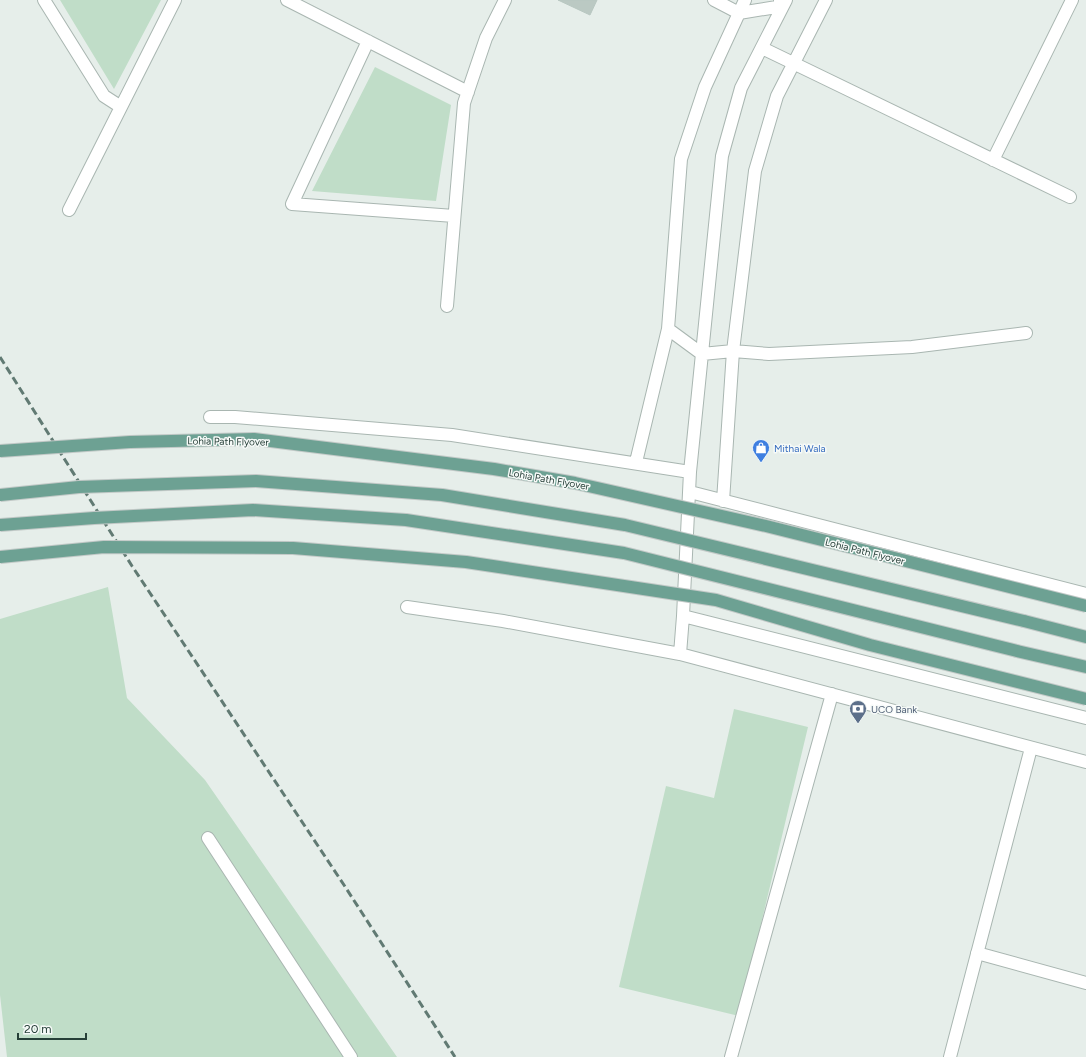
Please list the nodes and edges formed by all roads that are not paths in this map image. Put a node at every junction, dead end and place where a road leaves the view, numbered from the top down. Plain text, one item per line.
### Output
1 (44, 0) edge
2 (174, 0) edge
3 (287, 0) edge
4 (505, 0) edge
5 (714, 0) edge
6 (745, 0) edge
7 (826, 0) edge
8 (1072, 0) edge
9 (783, 2) edge
10 (739, 13) junction
11 (368, 41) junction
12 (762, 48) junction
13 (794, 64) junction
14 (468, 92) junction
15 (121, 107) junction
16 (993, 160) junction
17 (1070, 197) dead end
18 (69, 210) dead end
19 (454, 216) junction
20 (447, 306) dead end
21 (668, 329) junction
22 (1026, 333) dead end
23 (733, 351) junction
24 (702, 354) junction
25 (210, 417) dead end
26 (0, 451) edge
27 (636, 462) junction
28 (690, 472) junction
29 (690, 492) junction
30 (0, 495) edge
31 (723, 501) junction
32 (0, 525) edge
33 (0, 556) edge
34 (1086, 594) edge
35 (1086, 606) edge
36 (407, 607) dead end
37 (683, 616) junction
38 (1086, 637) edge
39 (680, 654) junction
40 (1086, 667) edge
41 (832, 694) junction
42 (1086, 699) edge
43 (1086, 718) edge
44 (1031, 748) junction
45 (1086, 762) edge
46 (208, 838) dead end
47 (977, 953) junction
48 (1086, 984) edge
49 (352, 1057) edge
50 (732, 1057) edge
51 (950, 1057) edge

1 - 15 street
2 - 15 street
3 - 11 street
4 - 14 street
5 - 10 street
6 - 10 street
7 - 13 street
8 - 16 street
9 - 10 street
9 - 12 street
10 - 21 street
11 - 14 street
11 - 19 street
12 - 13 street
12 - 24 street
13 - 16 street
13 - 23 street
14 - 19 street
15 - 18 street
16 - 17 street
19 - 20 street
21 - 24 street
21 - 27 street
22 - 23 street
23 - 24 street
23 - 31 street
24 - 28 street
25 - 27 street
26 - 35 main road, Lohia Path Flyover, bridge
27 - 28 street
28 - 29 street
29 - 31 street
29 - 37 street
30 - 38 main road, bridge
31 - 34 street
32 - 40 main road, bridge
33 - 42 main road, bridge
36 - 39 street
37 - 39 street
37 - 43 street
39 - 41 street
41 - 44 street
41 - 50 street
44 - 45 street
44 - 47 street
46 - 49 street
47 - 48 street
47 - 51 street

